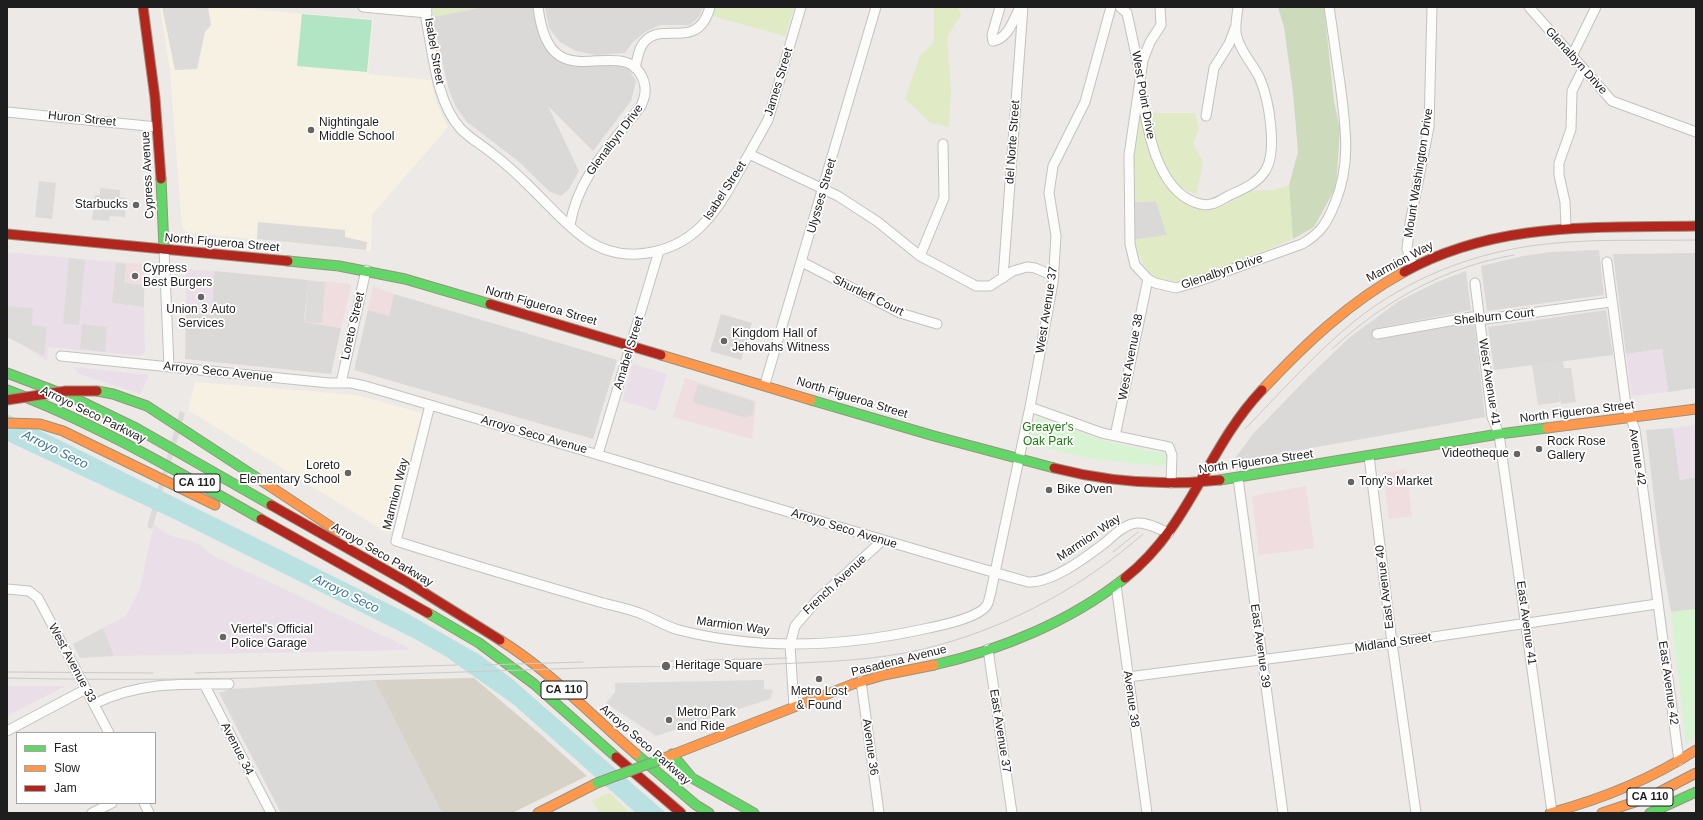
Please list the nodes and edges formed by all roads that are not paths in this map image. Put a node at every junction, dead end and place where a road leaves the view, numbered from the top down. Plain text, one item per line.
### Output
1 (142, 7) edge
2 (364, 7) edge
3 (538, 7) edge
4 (710, 7) edge
5 (801, 7) edge
6 (876, 7) edge
7 (1000, 7) edge
8 (1022, 7) edge
9 (1110, 7) edge
10 (1120, 7) edge
11 (1160, 7) edge
12 (1238, 7) edge
13 (1329, 7) edge
14 (1432, 7) edge
15 (1529, 7) edge
16 (1596, 7) edge
17 (426, 9) edge
18 (1236, 27) junction
19 (1572, 56) junction
20 (635, 68) junction
21 (1583, 69) junction
22 (1141, 77) junction
23 (7, 112) edge
24 (1206, 116) dead end
25 (157, 127) junction
26 (1696, 132) edge
27 (943, 144) dead end
28 (749, 154) junction
29 (824, 189) junction
30 (570, 225) junction
31 (1696, 226) edge
32 (1566, 228) junction
33 (7, 234) edge
34 (164, 250) junction
35 (659, 251) junction
36 (920, 256) junction
37 (802, 262) junction
38 (1607, 262) dead end
39 (1413, 266) junction
40 (366, 270) junction
41 (1054, 276) junction
42 (1003, 278) junction
43 (1148, 279) junction
44 (1475, 283) dead end
45 (1612, 302) junction
46 (1480, 319) junction
47 (937, 324) dead end
48 (1377, 334) dead end
49 (632, 345) junction
50 (61, 356) dead end
51 (169, 367) junction
52 (7, 373) edge
53 (341, 383) junction
54 (765, 384) junction
55 (7, 390) edge
56 (7, 400) edge
57 (430, 405) junction
58 (1030, 407) junction
59 (1696, 409) edge
60 (1630, 418) junction
61 (7, 423) edge
62 (1498, 434) junction
63 (1116, 436) junction
64 (598, 454) junction
65 (1369, 456) junction
66 (1019, 458) junction
67 (1238, 478) junction
68 (1201, 482) junction
69 (1171, 483) junction
70 (1169, 533) junction
71 (883, 540) junction
72 (373, 563) junction
73 (995, 572) junction
74 (1116, 585) junction
75 (382, 586) junction
76 (7, 589) edge
77 (1657, 604) junction
78 (1526, 624) junction
79 (1392, 643) junction
80 (790, 645) junction
81 (988, 649) junction
82 (1262, 660) junction
83 (1128, 677) junction
84 (861, 682) junction
85 (204, 684) junction
86 (229, 684) dead end
87 (86, 689) junction
88 (94, 704) junction
89 (794, 706) junction
90 (7, 731) edge
91 (108, 732) edge
92 (1696, 750) edge
93 (672, 754) junction
94 (1679, 761) junction
95 (1696, 773) edge
96 (1695, 793) edge
97 (110, 804) edge
98 (144, 804) edge
99 (92, 813) edge
100 (149, 813) edge
101 (271, 813) edge
102 (538, 813) edge
103 (681, 813) edge
104 (709, 813) edge
105 (754, 813) edge
106 (879, 813) edge
107 (1012, 813) edge
108 (1147, 813) edge
109 (1283, 813) edge
110 (1416, 813) edge
111 (1551, 813) edge
112 (1602, 813) edge
113 (1650, 813) edge

1 - 25 main road, Cypress Avenue
2 - 17 street
3 - 20 street
4 - 20 street
5 - 28 street, James Street
6 - 29 street, Ulysses Street
7 - 8 street
8 - 42 street, del Norte Street
9 - 41 street, West Avenue 37
10 - 22 street, West Point Drive
11 - 22 street, Glenalbyn Drive
12 - 18 street, West Point Drive
13 - 43 street, Glenalbyn Drive
14 - 39 street, Mount Washington Drive
15 - 19 street, Glenalbyn Drive
16 - 19 street
17 - 30 street, Isabel Street
18 - 22 street, West Point Drive
18 - 24 street
19 - 21 street, Glenalbyn Drive
20 - 30 street, Glenalbyn Drive
21 - 26 street, Glenalbyn Drive
21 - 32 street
22 - 43 street, Glenalbyn Drive
23 - 25 street, Huron Street
25 - 34 main road, Cypress Avenue
27 - 36 street
28 - 29 street, Isabel Street
28 - 35 street, Isabel Street
29 - 36 street, Isabel Street
29 - 37 street, Ulysses Street
30 - 35 street, Isabel Street
31 - 32 main road, Marmion Way
32 - 39 main road, Marmion Way
33 - 34 main road, North Figueroa Street
34 - 40 main road, North Figueroa Street
34 - 51 street, Cypress Avenue
35 - 49 street, Amabel Street
36 - 42 street, Isabel Street
37 - 47 street, Shurtleff Court
37 - 54 street, Ulysses Street
38 - 45 street, Avenue 42
39 - 68 main road, Marmion Way
40 - 49 main road, North Figueroa Street
40 - 53 street, Loreto Street
41 - 42 street, Isabel Street
41 - 58 street, West Avenue 37
43 - 63 street, West Avenue 38
44 - 46 street, West Avenue 41
45 - 46 street, Shelburn Court
45 - 60 street, Avenue 42
46 - 48 street, Shelburn Court
46 - 62 street, West Avenue 41
49 - 54 main road, North Figueroa Street
49 - 64 street, Amabel Street
50 - 51 street, Arroyo Seco Avenue
51 - 53 street, Arroyo Seco Avenue
52 - 72 main road, Arroyo Seco Parkway / CA 110
53 - 57 street, Arroyo Seco Avenue
54 - 66 main road, North Figueroa Street
55 - 75 main road, Arroyo Seco Parkway / CA 110
56 - 72 main road, bridge
57 - 64 street, Arroyo Seco Avenue
57 - 80 street, Marmion Way
58 - 63 street
58 - 66 street, West Avenue 37
59 - 60 main road, North Figueroa Street
60 - 62 main road, North Figueroa Street
60 - 77 street, Avenue 42
61 - 75 main road
62 - 65 main road, North Figueroa Street
62 - 78 street, East Avenue 41
63 - 69 street
64 - 71 street, Arroyo Seco Avenue
65 - 67 main road, North Figueroa Street
65 - 79 street, East Avenue 40
66 - 69 main road, North Figueroa Street
66 - 73 street, West Avenue 37
67 - 68 main road, North Figueroa Street
67 - 82 street, East Avenue 39
68 - 69 main road, North Figueroa Street
68 - 70 main road, Pasadena Avenue
70 - 73 street, Marmion Way
70 - 74 main road, Pasadena Avenue
71 - 73 street, Arroyo Seco Avenue
71 - 80 street, French Avenue
72 - 104 main road, Arroyo Seco Parkway / CA 110
73 - 80 street, Marmion Way
74 - 81 main road, Pasadena Avenue
74 - 83 street, Avenue 38
75 - 103 main road, Arroyo Seco Parkway / CA 110
76 - 87 street, West Avenue 33
77 - 78 street, Midland Street
77 - 94 street, East Avenue 42
78 - 79 street, Midland Street
78 - 111 street, East Avenue 41
79 - 82 street, Midland Street
79 - 110 street, East Avenue 40
80 - 89 street, French Avenue
81 - 84 main road, Pasadena Avenue
81 - 107 street, East Avenue 37
82 - 83 street, Midland Street
82 - 109 street, East Avenue 39
83 - 108 street, Avenue 38
84 - 89 main road, Pasadena Avenue
84 - 106 street, Avenue 36
85 - 86 street
85 - 88 street
85 - 101 street, Avenue 34
87 - 88 street, West Avenue 33
87 - 90 street
88 - 91 street, West Avenue 33
89 - 93 main road, Pasadena Avenue
92 - 94 main road
93 - 102 main road, Pasadena Avenue, bridge
93 - 105 main road
94 - 111 main road
95 - 112 main road, CA 110
96 - 113 main road, CA 110
97 - 99 street
98 - 100 street

